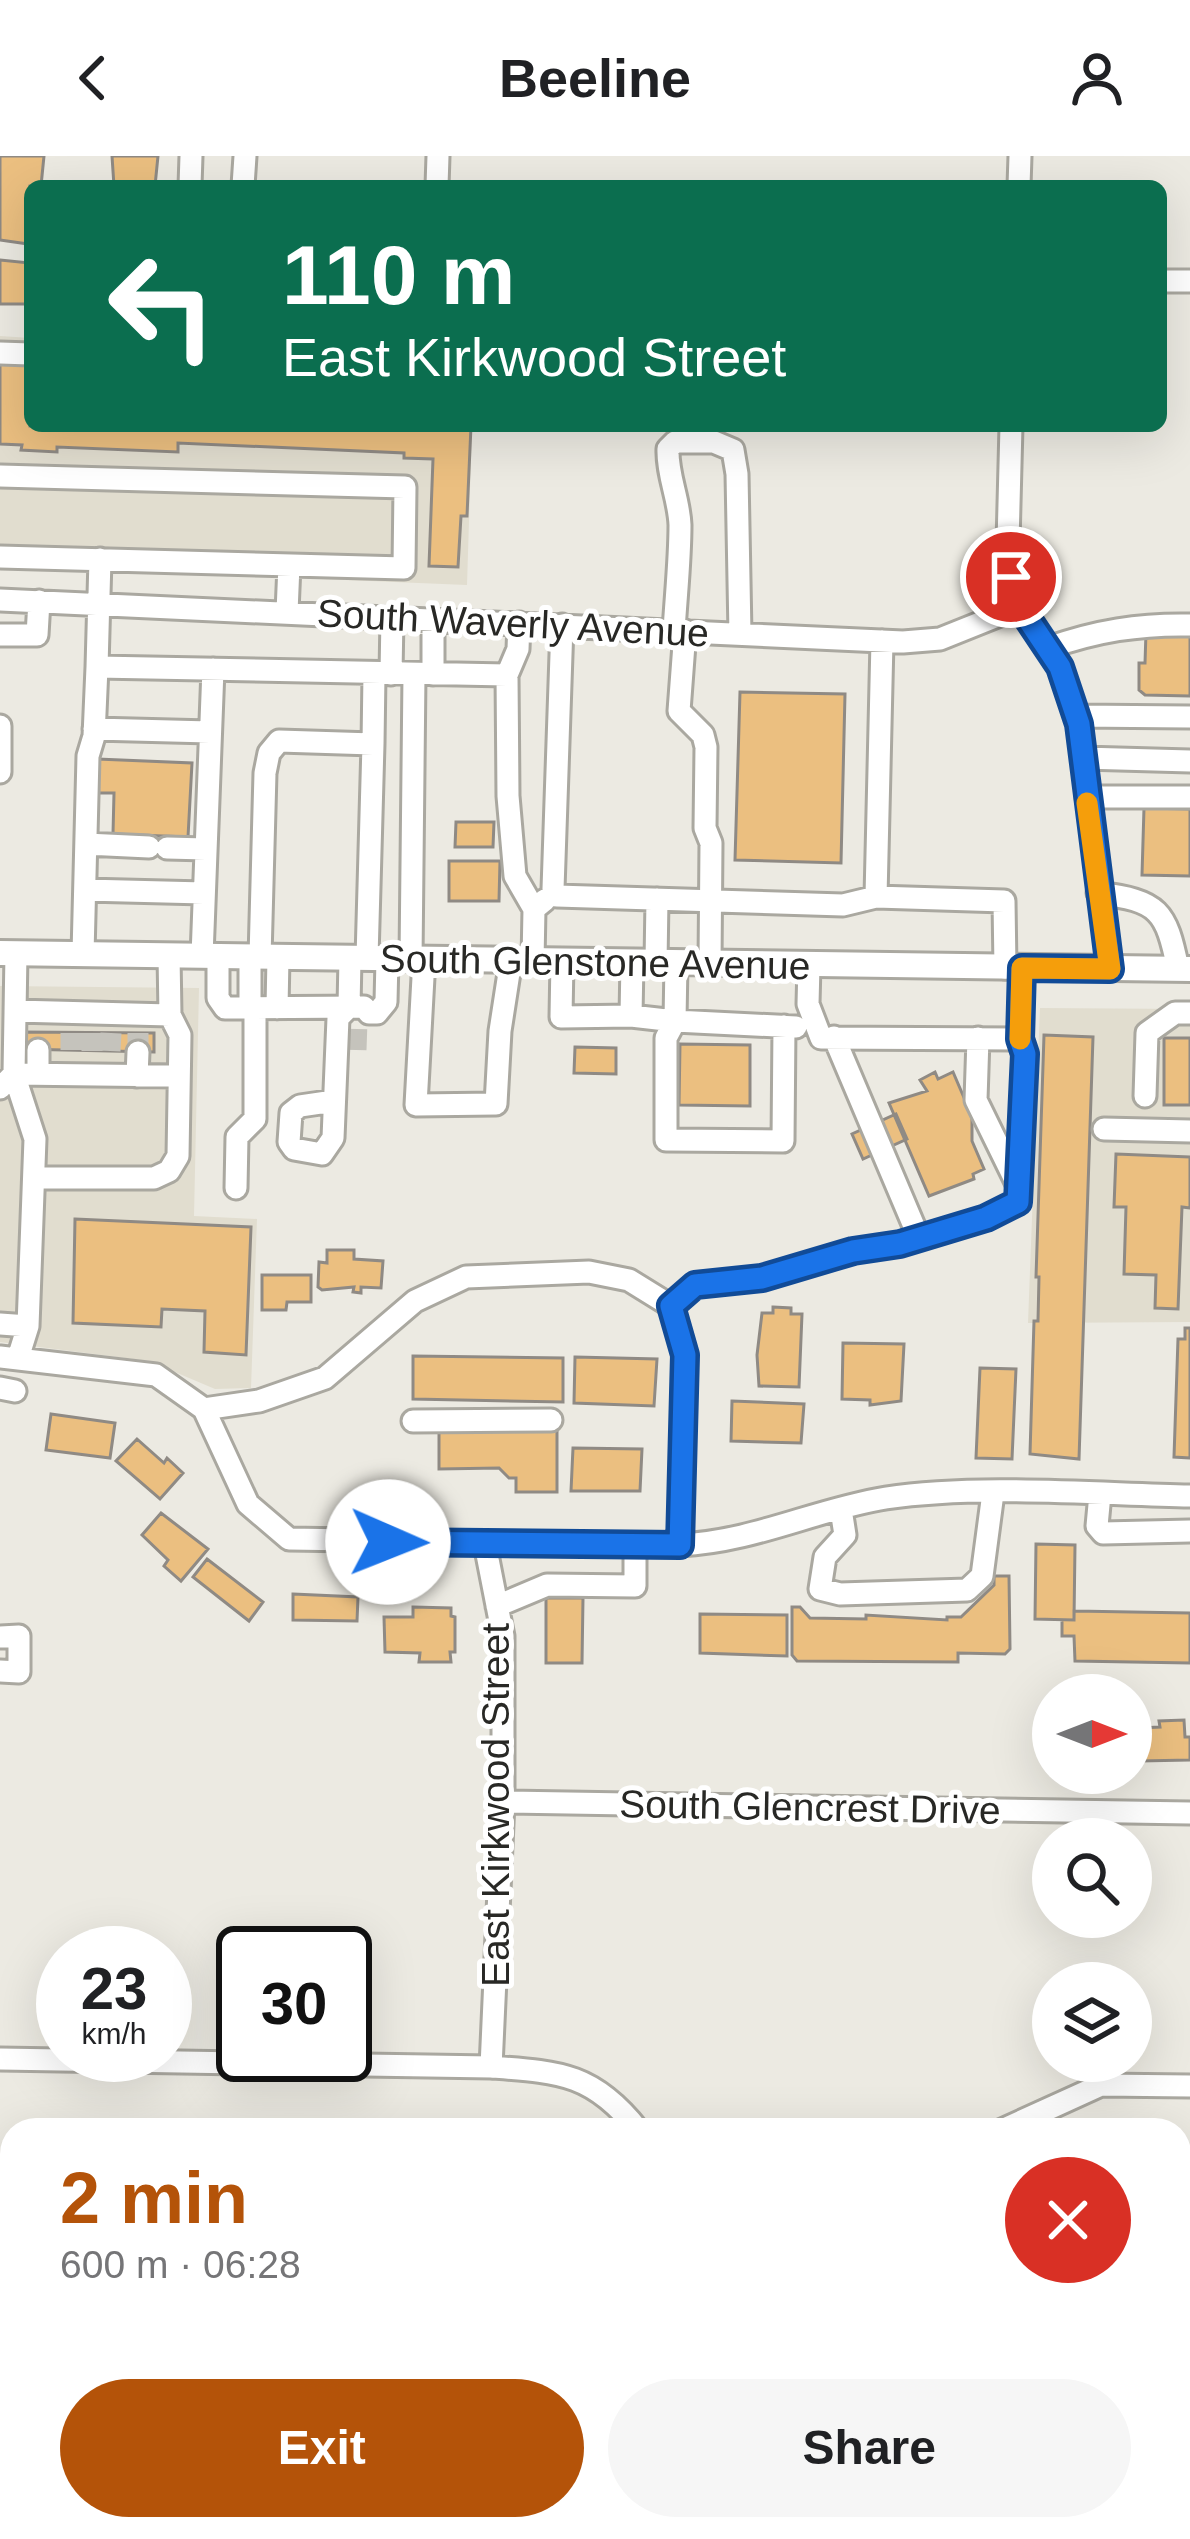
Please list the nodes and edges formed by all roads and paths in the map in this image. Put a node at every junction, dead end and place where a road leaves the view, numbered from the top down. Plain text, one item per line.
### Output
1 (1011, 432) edge
2 (0, 476) edge
3 (0, 557) edge
4 (100, 560) junction
5 (289, 565) junction
6 (0, 600) edge
7 (39, 601) junction
8 (99, 604) junction
9 (1020, 607) junction
10 (287, 612) junction
11 (392, 617) junction
12 (433, 619) junction
13 (519, 623) junction
14 (562, 625) junction
15 (1190, 625) edge
16 (680, 631) junction
17 (0, 634) edge
18 (740, 634) junction
19 (882, 641) junction
20 (1048, 648) junction
21 (97, 668) junction
22 (213, 669) junction
23 (383, 674) junction
24 (424, 674) junction
25 (507, 675) junction
26 (1077, 716) junction
27 (1190, 718) edge
28 (0, 726) edge
29 (94, 729) junction
30 (210, 732) junction
31 (373, 744) junction
32 (1083, 758) junction
33 (1190, 761) edge
34 (0, 772) edge
35 (1087, 796) junction
36 (1190, 797) edge
37 (86, 844) junction
38 (206, 849) junction
39 (85, 890) junction
40 (204, 893) junction
41 (555, 893) junction
42 (1098, 893) junction
43 (876, 898) junction
44 (657, 899) junction
45 (711, 901) junction
46 (534, 909) junction
47 (8, 953) edge
48 (83, 954) junction
49 (169, 956) junction
50 (210, 956) junction
51 (263, 957) junction
52 (388, 959) junction
53 (522, 960) junction
54 (562, 961) junction
55 (655, 962) junction
56 (710, 963) junction
57 (809, 965) junction
58 (1013, 968) junction
59 (1110, 969) junction
60 (1184, 969) edge
61 (261, 1008) junction
62 (15, 1011) junction
63 (1190, 1013) edge
64 (353, 1014) junction
65 (170, 1015) junction
66 (632, 1016) junction
67 (675, 1021) junction
68 (814, 1021) junction
69 (784, 1026) junction
70 (38, 1031) junction
71 (91, 1032) junction
72 (138, 1033) junction
73 (834, 1037) junction
74 (978, 1038) junction
75 (1020, 1039) junction
76 (356, 1050) tunnel mouth
77 (336, 1070) junction
78 (38, 1074) junction
79 (91, 1075) junction
80 (137, 1076) junction
81 (179, 1076) junction
82 (7, 1081) edge
83 (1145, 1096) dead end
84 (334, 1101) dead end
85 (1105, 1129) dead end
86 (1190, 1131) edge
87 (34, 1178) junction
88 (236, 1188) dead end
89 (1019, 1188) junction
90 (919, 1238) junction
91 (671, 1306) junction
92 (0, 1324) edge
93 (28, 1326) junction
94 (9, 1358) edge
95 (204, 1409) junction
96 (551, 1420) dead end
97 (413, 1421) dead end
98 (992, 1493) junction
99 (1100, 1494) junction
100 (1190, 1496) edge
101 (841, 1509) junction
102 (1190, 1531) edge
103 (485, 1544) junction
104 (635, 1545) junction
105 (680, 1545) junction
106 (497, 1606) junction
107 (0, 1636) edge
108 (0, 1671) edge
109 (503, 1802) junction
110 (1190, 1813) edge
111 (0, 2060) edge
112 (491, 2067) junction
113 (1190, 2086) edge
114 (629, 2118) edge
115 (1028, 2118) edge

1 - 9 street
2 - 5 street
3 - 4 street
4 - 5 street
4 - 8 street
5 - 10 street
6 - 7 street, South Waverly Avenue
7 - 8 street, South Waverly Avenue
7 - 17 street
8 - 10 street, South Waverly Avenue
8 - 21 street
9 - 19 street, South Waverly Avenue
9 - 20 street
10 - 11 street, South Waverly Avenue
11 - 12 street, South Waverly Avenue
11 - 23 street
12 - 13 street, South Waverly Avenue
12 - 24 street
13 - 14 street, South Waverly Avenue
13 - 25 street
14 - 16 street, South Waverly Avenue
14 - 41 street
15 - 20 street
16 - 18 street, South Waverly Avenue
16 - 18 street
16 - 45 street
18 - 19 street, South Waverly Avenue
19 - 43 street
20 - 26 street
21 - 22 street
21 - 29 street
22 - 23 street
22 - 30 street
23 - 24 street
23 - 31 street
24 - 25 street
24 - 52 street
25 - 46 street
26 - 27 street
26 - 32 street
28 - 34 street
29 - 30 street
29 - 37 street
30 - 38 street
31 - 51 street
31 - 52 street
32 - 33 street
32 - 35 street
35 - 36 street
35 - 42 street
37 - 38 street
37 - 39 street
38 - 40 street
39 - 40 street
39 - 48 street
40 - 50 street
41 - 44 street
41 - 46 street
42 - 59 street
42 - 60 street
43 - 45 street
43 - 58 street
44 - 45 street
44 - 55 street
45 - 56 street
46 - 53 street
47 - 48 main road, South Glenstone Avenue
47 - 62 street
48 - 49 main road, South Glenstone Avenue
49 - 50 main road, South Glenstone Avenue
49 - 65 street
50 - 51 main road, South Glenstone Avenue
50 - 61 street
51 - 52 main road, South Glenstone Avenue
51 - 61 street
52 - 53 main road, South Glenstone Avenue
52 - 53 street
52 - 64 street
52 - 64 street
53 - 54 main road, South Glenstone Avenue
54 - 55 main road, South Glenstone Avenue
54 - 66 street
55 - 56 main road, South Glenstone Avenue
55 - 66 street
55 - 67 street
56 - 57 main road, South Glenstone Avenue
57 - 58 main road, South Glenstone Avenue
57 - 68 street
58 - 59 main road, South Glenstone Avenue
58 - 75 street
59 - 60 main road, South Glenstone Avenue
61 - 64 street
61 - 88 street
62 - 70 street
62 - 82 street
63 - 83 street
64 - 77 street
65 - 72 street
65 - 81 street
66 - 67 street
67 - 69 street
67 - 69 street
68 - 69 street
68 - 73 street
70 - 71 street
70 - 78 street
71 - 72 street
71 - 79 street
71 - 79 street
72 - 80 street
73 - 74 street
73 - 90 street
74 - 75 street
74 - 89 street
75 - 89 street
76 - 77 street
77 - 84 street
78 - 79 street
78 - 82 street
79 - 80 street
80 - 81 street
81 - 87 street
82 - 87 street
85 - 86 street
87 - 93 street
89 - 90 street
90 - 91 street
91 - 95 street
91 - 105 street
92 - 93 street
93 - 94 street
94 - 95 street
95 - 103 street
96 - 97 street
98 - 99 street
98 - 101 street
98 - 101 street
99 - 100 street
99 - 102 street
101 - 105 street
103 - 104 street
103 - 106 street, East Kirkwood Street
104 - 105 street
104 - 106 street
106 - 109 street, East Kirkwood Street
107 - 108 street
109 - 110 street, South Glencrest Drive
109 - 112 street, East Kirkwood Street
111 - 112 street
112 - 114 street
113 - 115 street

